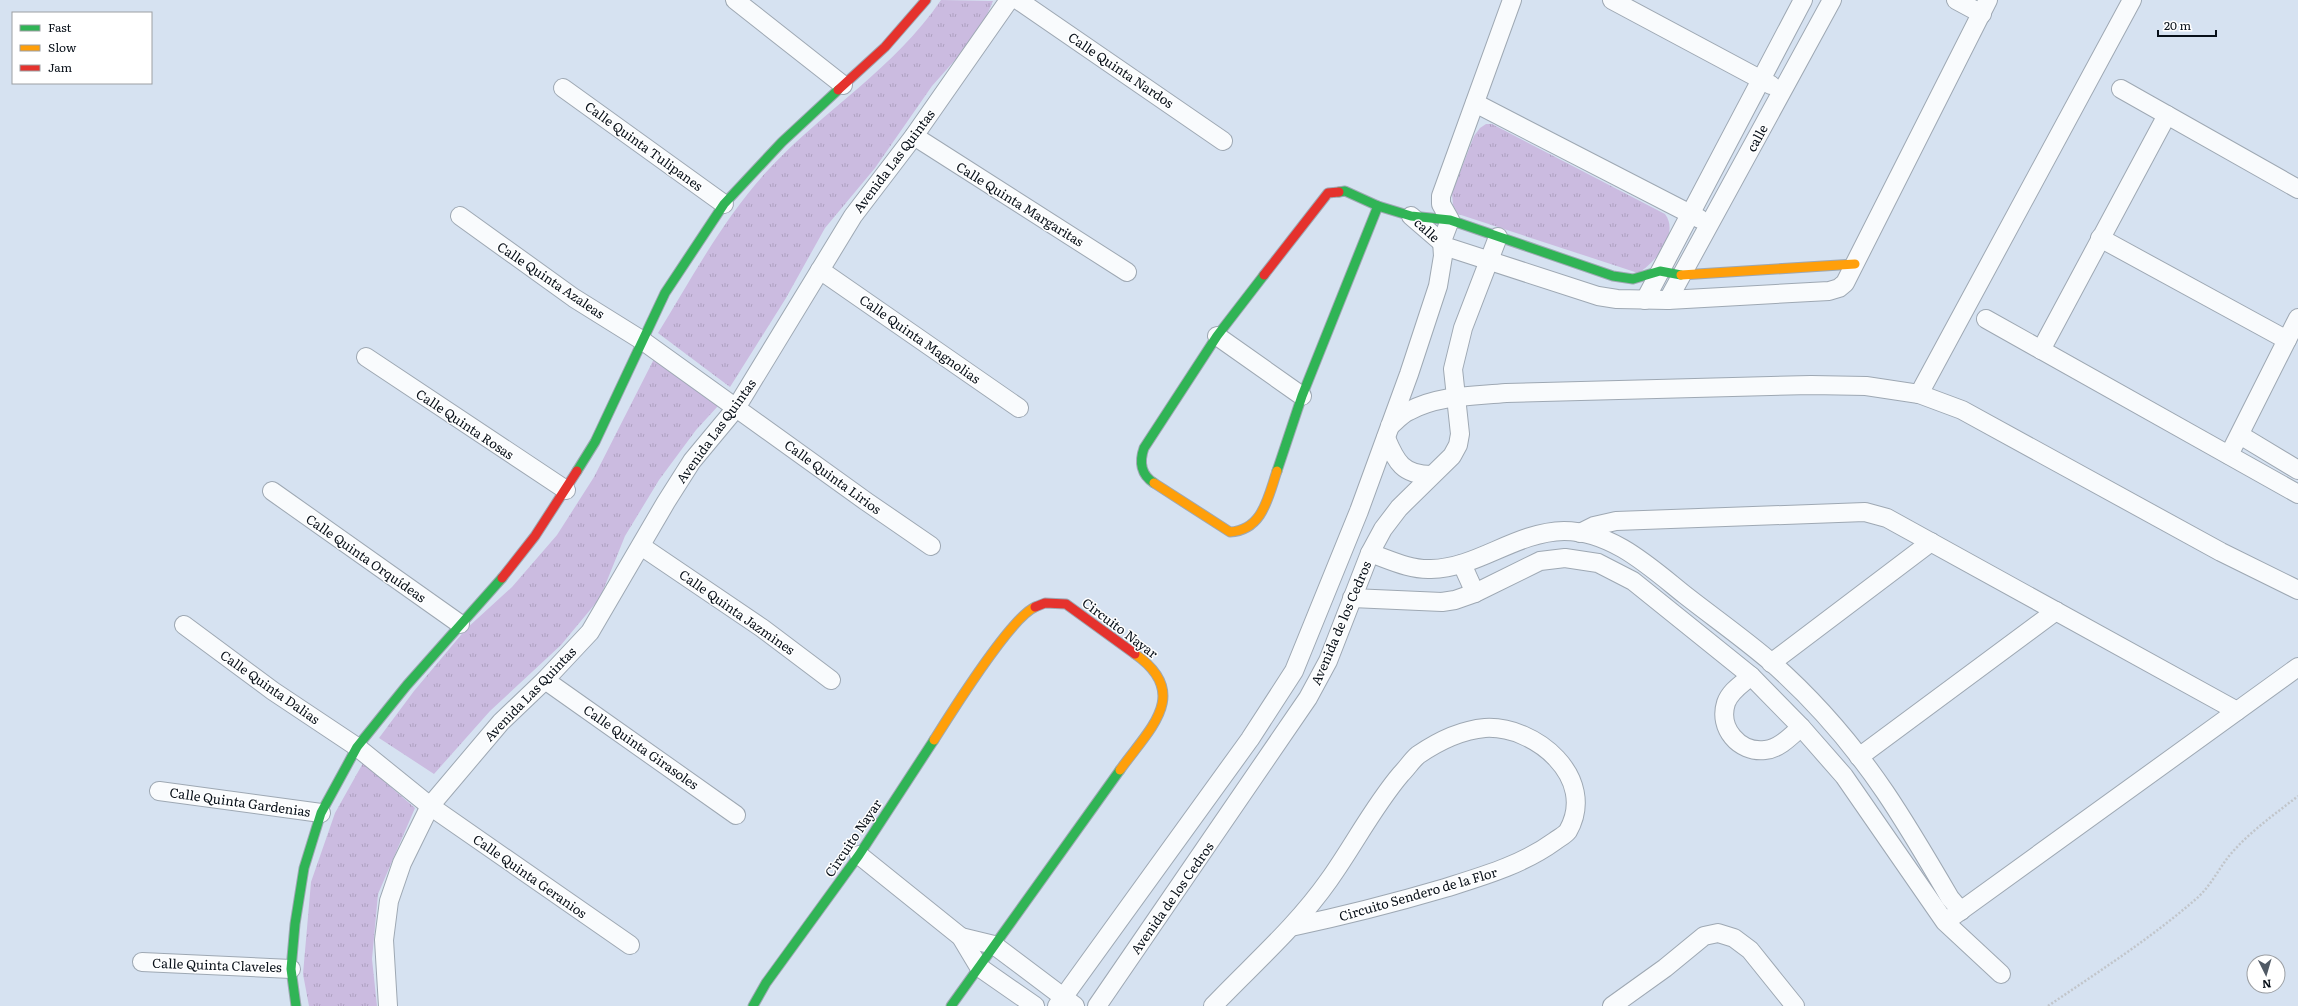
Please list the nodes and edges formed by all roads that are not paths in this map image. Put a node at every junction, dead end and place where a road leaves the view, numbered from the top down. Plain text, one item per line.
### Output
1 (735, 0) edge
2 (926, 0) edge
3 (1009, 0) edge
4 (1018, 0) edge
5 (1512, 0) edge
6 (1612, 0) edge
7 (1803, 0) edge
8 (1832, 0) edge
9 (1956, 0) edge
10 (2132, 0) edge
11 (1985, 7) edge
12 (1761, 80) junction
13 (843, 85) junction
14 (563, 88) dead end
15 (2121, 89) dead end
16 (1783, 91) junction
17 (1475, 103) junction
18 (2167, 115) junction
19 (914, 136) junction
20 (1223, 141) dead end
21 (2298, 189) edge
22 (724, 204) junction
23 (1378, 206) junction
24 (1690, 213) junction
25 (460, 216) dead end
26 (1411, 216) junction
27 (1450, 220) junction
28 (1709, 224) junction
29 (1498, 237) junction
30 (2100, 238) junction
31 (1443, 245) junction
32 (1489, 260) junction
33 (1855, 264) junction
34 (820, 270) junction
35 (1660, 271) junction
36 (1127, 272) dead end
37 (1681, 275) junction
38 (1645, 300) junction
39 (1668, 300) junction
40 (2298, 318) edge
41 (1986, 319) dead end
42 (1217, 336) junction
43 (2287, 340) junction
44 (643, 341) junction
45 (2041, 350) junction
46 (366, 357) dead end
47 (1919, 394) junction
48 (1302, 396) junction
49 (1456, 397) junction
50 (736, 408) junction
51 (1019, 408) dead end
52 (1388, 432) junction
53 (2240, 435) junction
54 (2229, 455) junction
55 (2298, 470) edge
56 (1431, 476) junction
57 (566, 490) junction
58 (272, 491) dead end
59 (2298, 494) edge
60 (1580, 533) junction
61 (1931, 542) junction
62 (641, 546) junction
63 (931, 546) dead end
64 (1370, 553) junction
65 (1462, 564) junction
66 (1335, 569) junction
67 (1360, 578) junction
68 (2298, 590) edge
69 (1475, 593) junction
70 (1352, 598) junction
71 (2056, 611) junction
72 (460, 624) junction
73 (184, 625) dead end
74 (1771, 663) junction
75 (2298, 667) edge
76 (1751, 676) junction
77 (545, 680) junction
78 (831, 680) dead end
79 (2237, 712) junction
80 (1801, 727) junction
81 (357, 747) junction
82 (1859, 757) junction
83 (159, 791) dead end
84 (430, 806) junction
85 (321, 814) junction
86 (736, 815) dead end
87 (859, 855) junction
88 (1961, 911) junction
89 (1945, 922) junction
90 (1291, 927) junction
91 (961, 937) junction
92 (630, 945) dead end
93 (994, 945) junction
94 (142, 962) dead end
95 (979, 967) junction
96 (291, 969) junction
97 (2001, 974) dead end
98 (1065, 1003) edge
99 (296, 1006) edge
100 (388, 1006) edge
101 (753, 1006) edge
102 (952, 1006) edge
103 (1036, 1006) edge
104 (1097, 1006) edge
105 (1212, 1006) edge
106 (1612, 1006) edge
107 (1795, 1006) edge

1 - 13 street
2 - 13 street
3 - 19 street, Avenida Las Quintas
4 - 20 street, Calle Quinta Nardos
5 - 17 street
6 - 12 street
7 - 12 street, calle
8 - 16 street, calle
9 - 11 street
10 - 47 street
11 - 33 street
12 - 16 street
12 - 24 street, calle
13 - 22 street
14 - 22 street, Calle Quinta Tulipanes
15 - 18 street
16 - 28 street, calle
17 - 24 street
17 - 27 street
18 - 21 street
18 - 30 street
19 - 34 street, Avenida Las Quintas
19 - 36 street, Calle Quinta Margaritas
22 - 44 street
23 - 26 street
23 - 42 street
23 - 48 street
24 - 28 street
24 - 35 street, calle
25 - 44 street, Calle Quinta Azaleas
26 - 27 street, calle
26 - 31 street, calle
27 - 29 street, calle
27 - 31 street, Avenida de los Cedros
28 - 37 street, calle
29 - 32 street, Avenida de los Cedros
29 - 35 street, calle
30 - 43 street
30 - 45 street
31 - 32 street, calle
31 - 52 street, Avenida de los Cedros
32 - 38 street, calle
32 - 49 street, Avenida de los Cedros
33 - 37 street, calle
33 - 39 street, calle
34 - 50 street, Avenida Las Quintas
34 - 51 street, Calle Quinta Magnolias
35 - 37 street, calle
35 - 38 street, calle
37 - 39 street, calle
38 - 39 street, calle
40 - 43 street
41 - 45 street
42 - 48 street
42 - 48 street
43 - 53 street
44 - 50 street, Calle Quinta Azaleas
44 - 57 street
45 - 54 street
46 - 57 street, Calle Quinta Rosas
47 - 49 street
47 - 68 street
49 - 52 street
49 - 56 street, Avenida de los Cedros
50 - 62 street, Avenida Las Quintas
50 - 63 street, Calle Quinta Lirios
52 - 56 street
52 - 66 street, Avenida de los Cedros
53 - 54 street
53 - 55 street
54 - 59 street
56 - 64 street, Avenida de los Cedros
57 - 72 street
58 - 72 street, Calle Quinta Orquídeas
60 - 61 street
60 - 65 street
60 - 74 street
61 - 71 street
61 - 74 street
62 - 77 street, Avenida Las Quintas
62 - 78 street, Calle Quinta Jazmines
64 - 65 street
64 - 67 street, Avenida de los Cedros
65 - 69 street
66 - 67 street
66 - 98 street, Avenida de los Cedros
67 - 70 street, Avenida de los Cedros
69 - 70 street
69 - 76 street
70 - 104 street, Avenida de los Cedros
71 - 79 street
71 - 82 street
72 - 81 street
73 - 81 street, Calle Quinta Dalias
74 - 82 street
75 - 79 street
76 - 80 street
76 - 80 street
77 - 84 street, Avenida Las Quintas
77 - 86 street, Calle Quinta Girasoles
79 - 88 street
80 - 89 street
81 - 84 street, Calle Quinta Dalias
81 - 85 street
82 - 88 street
83 - 85 street, Calle Quinta Gardenias
84 - 92 street, Calle Quinta Geranios
84 - 100 street, Avenida Las Quintas
85 - 96 street
87 - 91 street
87 - 93 street, Circuito Nayar
87 - 101 street, Circuito Nayar
88 - 89 street
89 - 97 street
90 - 90 street, Circuito Sendero de la Flor
90 - 105 street, Circuito Sendero de la Flor
91 - 93 street
91 - 95 street
93 - 95 street, Circuito Nayar
93 - 98 street
94 - 96 street, Calle Quinta Claveles
95 - 102 street, Circuito Nayar
95 - 103 street
96 - 99 street
106 - 107 street

